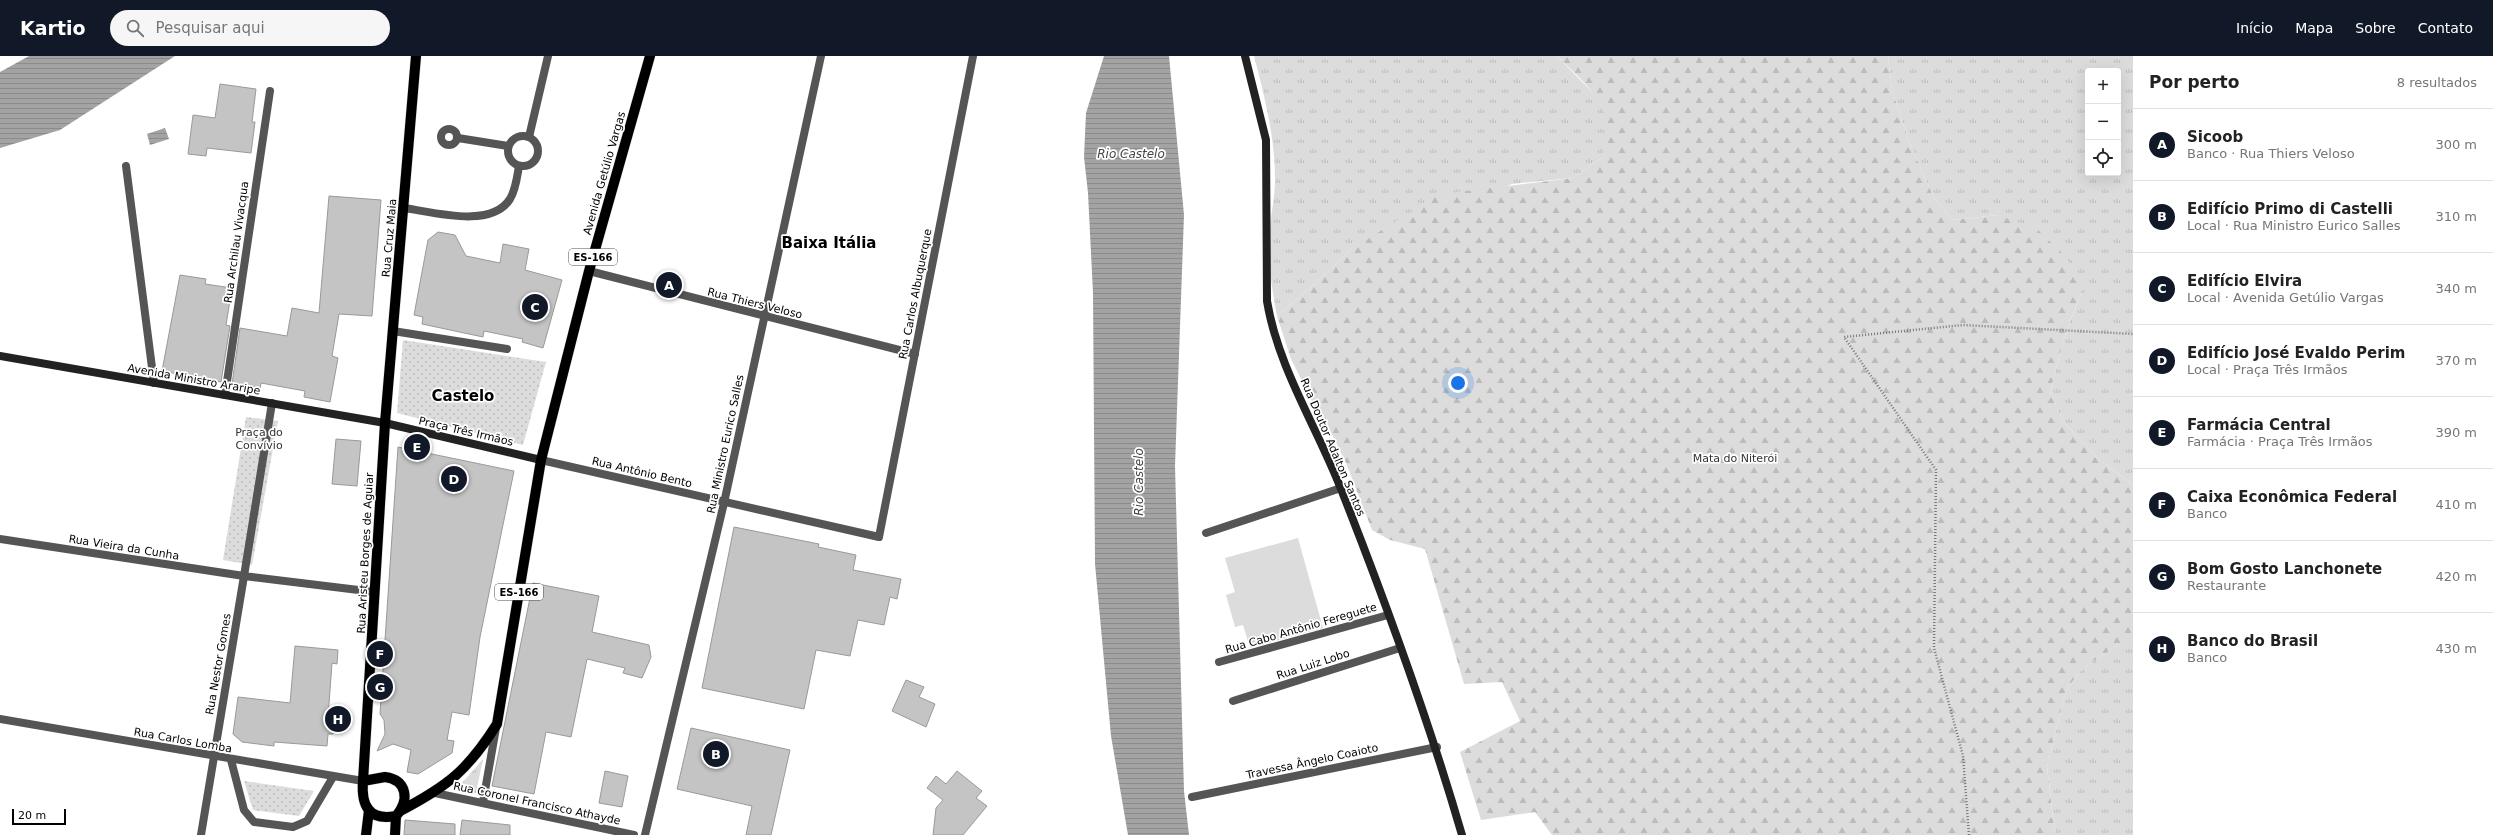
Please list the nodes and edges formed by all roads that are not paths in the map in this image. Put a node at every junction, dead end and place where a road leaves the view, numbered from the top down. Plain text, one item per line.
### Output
1 (416, 56) edge
2 (548, 56) edge
3 (650, 56) edge
4 (821, 56) edge
5 (973, 56) edge
6 (1245, 56) edge
7 (270, 91) dead end
8 (528, 137) junction
9 (458, 138) dead end
10 (508, 146) junction
11 (126, 166) dead end
12 (519, 166) junction
13 (404, 208) junction
14 (589, 271) junction
15 (764, 317) junction
16 (393, 331) junction
17 (508, 349) dead end
18 (915, 354) junction
19 (0, 356) edge
20 (154, 383) junction
21 (225, 395) junction
22 (272, 403) junction
23 (385, 423) junction
24 (541, 460) junction
25 (1341, 488) junction
26 (724, 503) junction
27 (1206, 532) dead end
28 (878, 537) joint
29 (0, 539) edge
30 (244, 576) junction
31 (374, 592) junction
32 (1388, 615) junction
33 (1400, 648) junction
34 (1219, 662) dead end
35 (1233, 701) dead end
36 (0, 719) edge
37 (496, 724) junction
38 (1437, 747) junction
39 (214, 756) junction
40 (231, 760) junction
41 (333, 776) junction
42 (363, 781) junction
43 (435, 793) junction
44 (1192, 797) dead end
45 (483, 802) junction
46 (369, 810) junction
47 (398, 813) junction
48 (201, 835) edge
49 (366, 835) edge
50 (395, 835) edge
51 (634, 835) edge
52 (645, 835) edge
53 (1462, 835) edge

1 - 13 main road, Rua Cruz Maia
2 - 8 street
3 - 14 main road, Avenida Getúlio Vargas / ES-166
4 - 15 street, Rua Ministro Eurico Salles
5 - 18 street, Rua Carlos Albuquerque
6 - 25 main road, Rua Doutor Adalton Santos
7 - 21 street, Rua Archilau Vivacqua
8 - 10 street
8 - 12 street
9 - 10 street
10 - 12 street
11 - 20 street
12 - 13 street
13 - 16 main road, Rua Cruz Maia
14 - 15 street, Rua Thiers Veloso
14 - 24 main road, Avenida Getúlio Vargas / ES-166
15 - 18 street, Rua Thiers Veloso
15 - 26 street, Rua Ministro Eurico Salles
16 - 17 street
16 - 23 main road, Rua Cruz Maia
18 - 28 street, Rua Carlos Albuquerque
19 - 20 main road, Avenida Ministro Araripe
20 - 21 main road, Avenida Ministro Araripe
21 - 22 main road, Avenida Ministro Araripe
22 - 23 main road, Avenida Ministro Araripe
22 - 30 street
23 - 24 main road, Praça Três Irmãos
23 - 31 main road, Rua Aristeu Borges de Aguiar
24 - 26 street, Rua Antônio Bento
24 - 37 main road, ES-166
25 - 27 street
25 - 32 main road, Rua Doutor Adalton Santos
26 - 28 street, Rua Antônio Bento
26 - 52 street, Rua Ministro Eurico Salles
29 - 30 street, Rua Vieira da Cunha
30 - 31 street, Rua Vieira da Cunha
30 - 39 street, Rua Nestor Gomes
31 - 42 main road, Rua Aristeu Borges de Aguiar
32 - 33 main road, Rua Doutor Adalton Santos
32 - 34 street, Rua Cabo Antônio Fereguete
33 - 35 street, Rua Luiz Lobo
33 - 38 main road, Rua Doutor Adalton Santos
36 - 39 street, Rua Carlos Lomba
37 - 43 main road
37 - 45 street
38 - 44 street, Travessa Ângelo Coaioto
38 - 53 main road, Rua Doutor Adalton Santos
39 - 40 street, Rua Carlos Lomba
39 - 48 street, Rua Nestor Gomes
40 - 41 street, Rua Carlos Lomba
40 - 41 street
41 - 42 street, Rua Carlos Lomba
42 - 46 main road
42 - 47 main road
43 - 45 street, Rua Coronel Francisco Athayde
43 - 47 main road
45 - 51 street, Rua Coronel Francisco Athayde
46 - 47 main road
46 - 49 main road
47 - 50 main road

